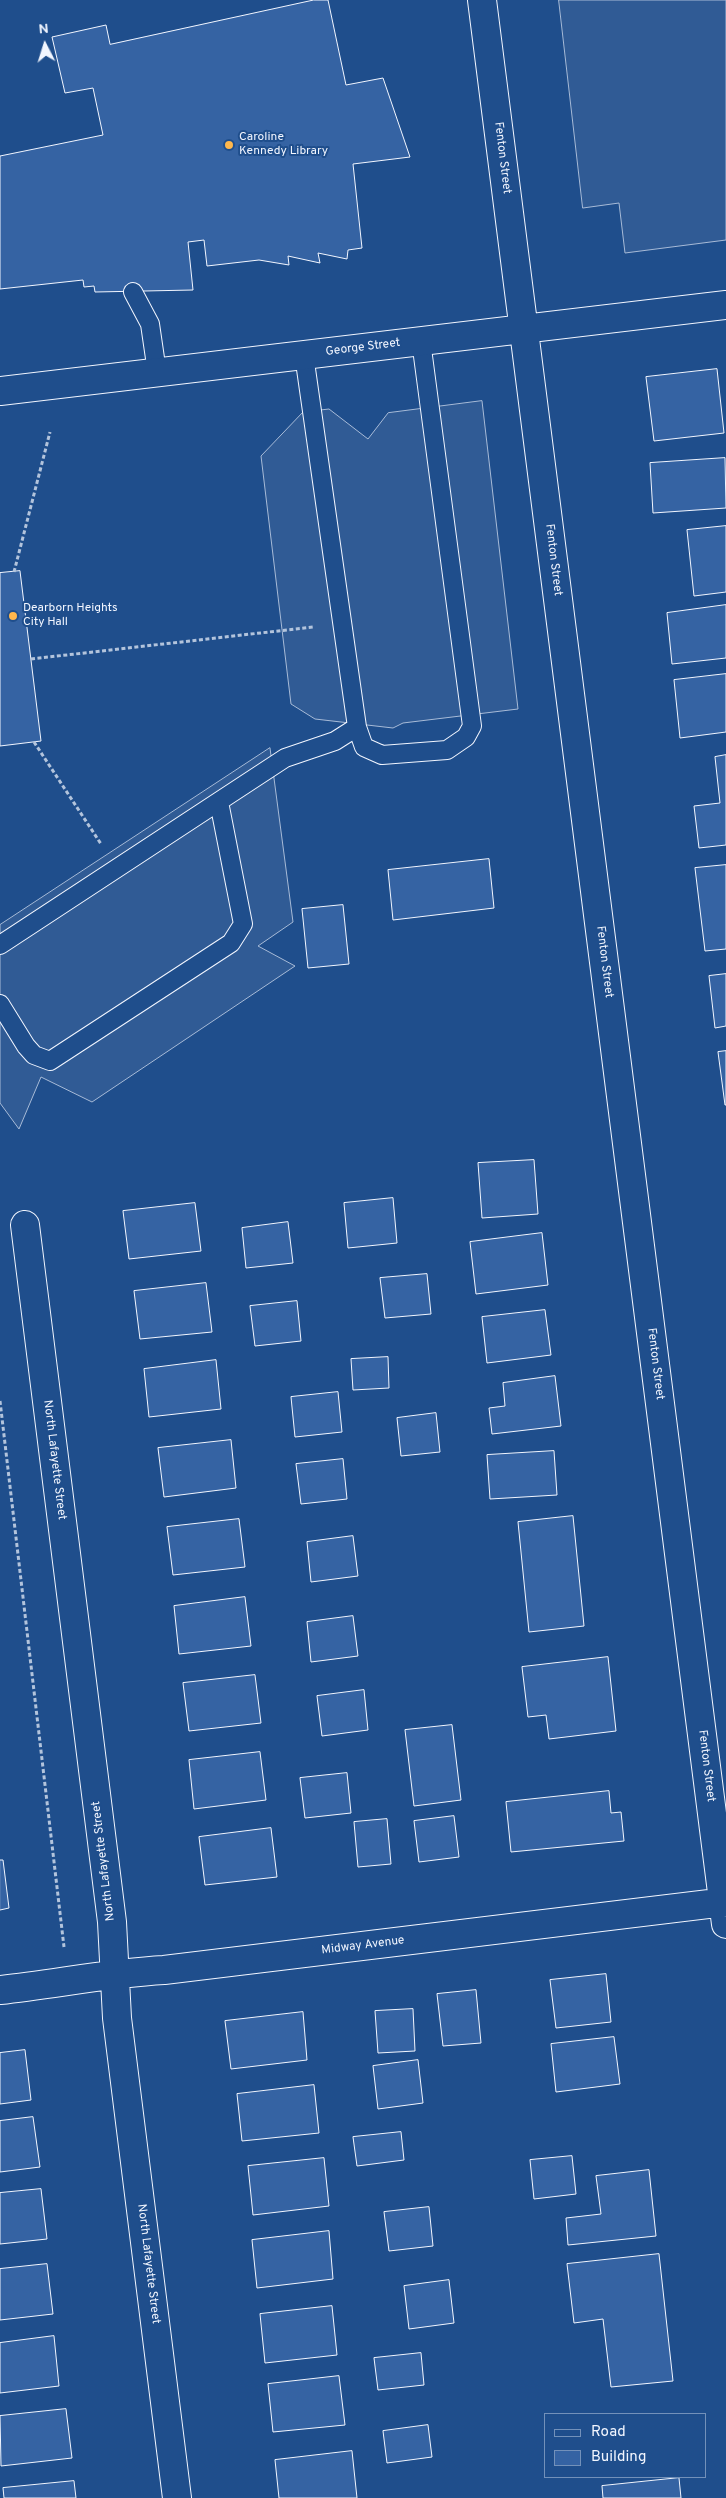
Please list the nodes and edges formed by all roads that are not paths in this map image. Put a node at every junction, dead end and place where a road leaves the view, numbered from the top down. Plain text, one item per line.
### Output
1 (482, 0) edge
2 (133, 292) dead end
3 (726, 305) edge
4 (524, 328) junction
5 (421, 340) junction
6 (304, 355) junction
7 (157, 372) junction
8 (0, 391) edge
9 (357, 727) junction
10 (219, 802) junction
11 (0, 945) edge
12 (0, 1004) edge
13 (25, 1225) dead end
14 (725, 1910) edge
15 (116, 1973) junction
16 (0, 1990) edge
17 (177, 2498) edge

1 - 4 street, Fenton Street
2 - 7 lane
3 - 4 street, George Street
4 - 5 street, George Street
4 - 14 street, Fenton Street
5 - 6 street, George Street
5 - 9 lane
6 - 7 street, George Street
6 - 9 lane
7 - 8 street, George Street
9 - 10 lane
10 - 11 lane
10 - 12 lane
13 - 15 street, North Lafayette Street
14 - 15 street, Midway Avenue
15 - 16 street, Midway Avenue
15 - 17 street, North Lafayette Street

